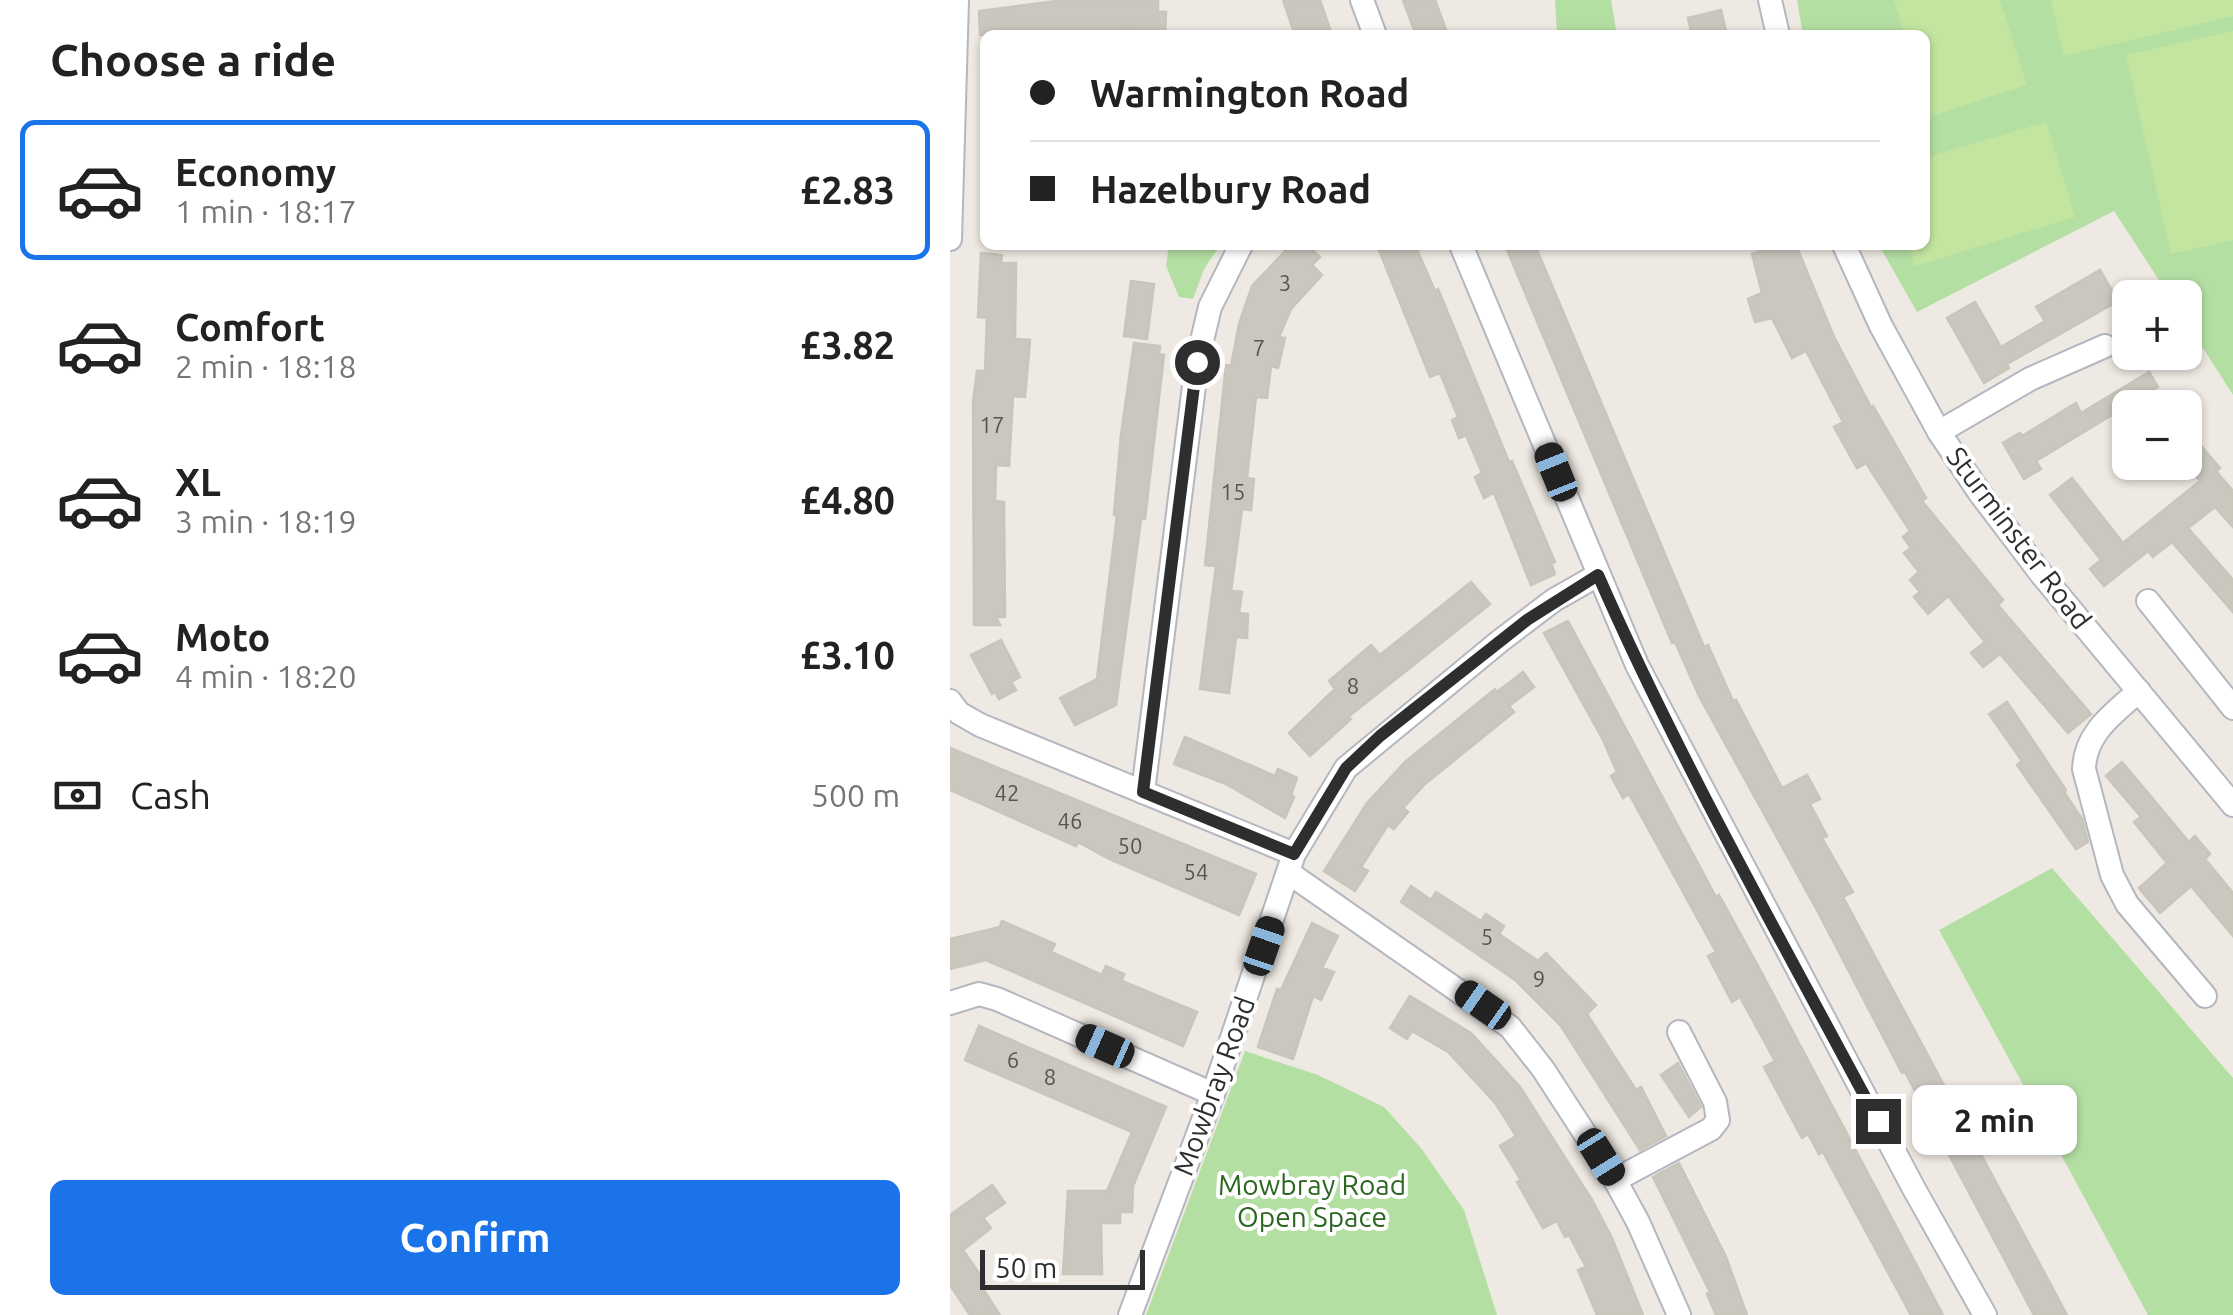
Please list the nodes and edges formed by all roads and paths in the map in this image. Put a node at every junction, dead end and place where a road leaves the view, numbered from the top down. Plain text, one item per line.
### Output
1 (957, 0) edge
2 (1362, 0) edge
3 (1770, 0) edge
4 (1373, 30) edge
5 (1777, 30) edge
6 (950, 239) edge
7 (1238, 250) edge
8 (1463, 250) edge
9 (1846, 250) edge
10 (2105, 346) dead end
11 (1939, 432) junction
12 (1598, 575) junction
13 (2148, 601) dead end
14 (2224, 679) edge
15 (2138, 691) junction
16 (950, 701) edge
17 (2233, 708) edge
18 (2224, 778) edge
19 (1143, 792) junction
20 (2233, 805) edge
21 (1292, 863) junction
22 (2206, 996) dead end
23 (950, 1003) edge
24 (1679, 1032) dead end
25 (1213, 1094) junction
26 (1616, 1180) junction
27 (1130, 1315) edge
28 (1679, 1315) edge
29 (1985, 1315) edge

1 - 6 street
2 - 4 street
3 - 5 street
7 - 19 street
8 - 12 street
9 - 11 street, Sturminster Road
10 - 11 street
11 - 15 street, Sturminster Road
12 - 21 street, Mowbray Road
12 - 29 street
13 - 14 street
14 - 17 street
15 - 18 street, Sturminster Road
15 - 22 street
16 - 19 street
18 - 20 street, Sturminster Road
19 - 21 street
21 - 25 street, Mowbray Road
21 - 26 street
23 - 25 street
24 - 26 street
25 - 27 street, Mowbray Road
26 - 28 street

